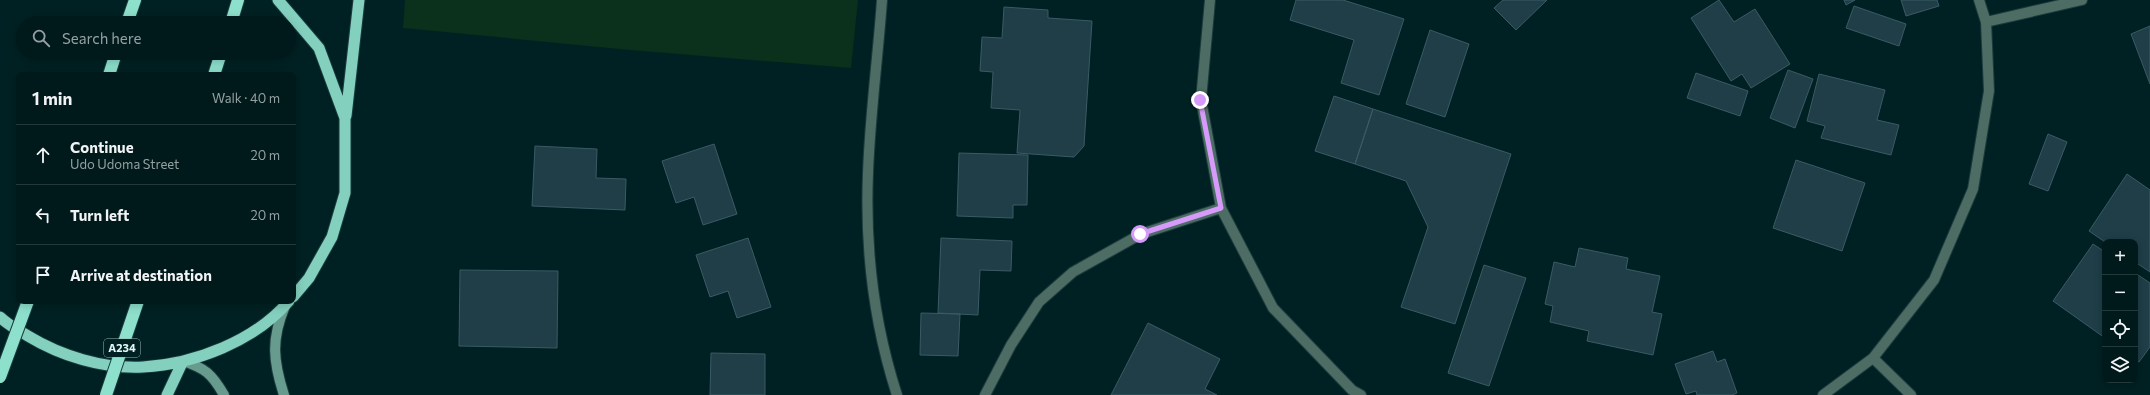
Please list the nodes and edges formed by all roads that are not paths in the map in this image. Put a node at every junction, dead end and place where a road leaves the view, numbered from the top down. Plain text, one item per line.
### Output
1 (135, 0) edge
2 (238, 0) edge
3 (278, 0) edge
4 (359, 0) edge
5 (882, 0) edge
6 (1210, 0) edge
7 (1979, 0) edge
8 (2082, 0) edge
9 (129, 16) edge
10 (233, 16) edge
11 (292, 16) edge
12 (296, 21) edge
13 (1986, 22) junction
14 (114, 60) edge
15 (219, 60) edge
16 (110, 72) edge
17 (215, 72) edge
18 (345, 118) junction
19 (1221, 208) junction
20 (296, 293) edge
21 (27, 304) edge
22 (137, 304) edge
23 (286, 304) edge
24 (288, 304) edge
25 (0, 317) edge
26 (1873, 358) junction
27 (183, 361) junction
28 (0, 377) edge
29 (106, 395) edge
30 (167, 395) edge
31 (224, 395) edge
32 (284, 395) edge
33 (897, 395) edge
34 (985, 395) edge
35 (1361, 395) edge
36 (1824, 395) edge
37 (1911, 395) edge

1 - 9 highway
2 - 10 highway
3 - 11 highway
4 - 18 highway
5 - 33 street
6 - 19 street
7 - 13 street
8 - 13 street
12 - 18 highway
13 - 26 street
14 - 16 highway
15 - 17 highway
18 - 20 highway
19 - 34 street
19 - 35 street
21 - 28 highway, bridge
22 - 29 highway, A234, bridge
23 - 27 highway
24 - 32 main road
25 - 27 highway
26 - 36 street
26 - 37 street
27 - 30 highway
27 - 31 main road

